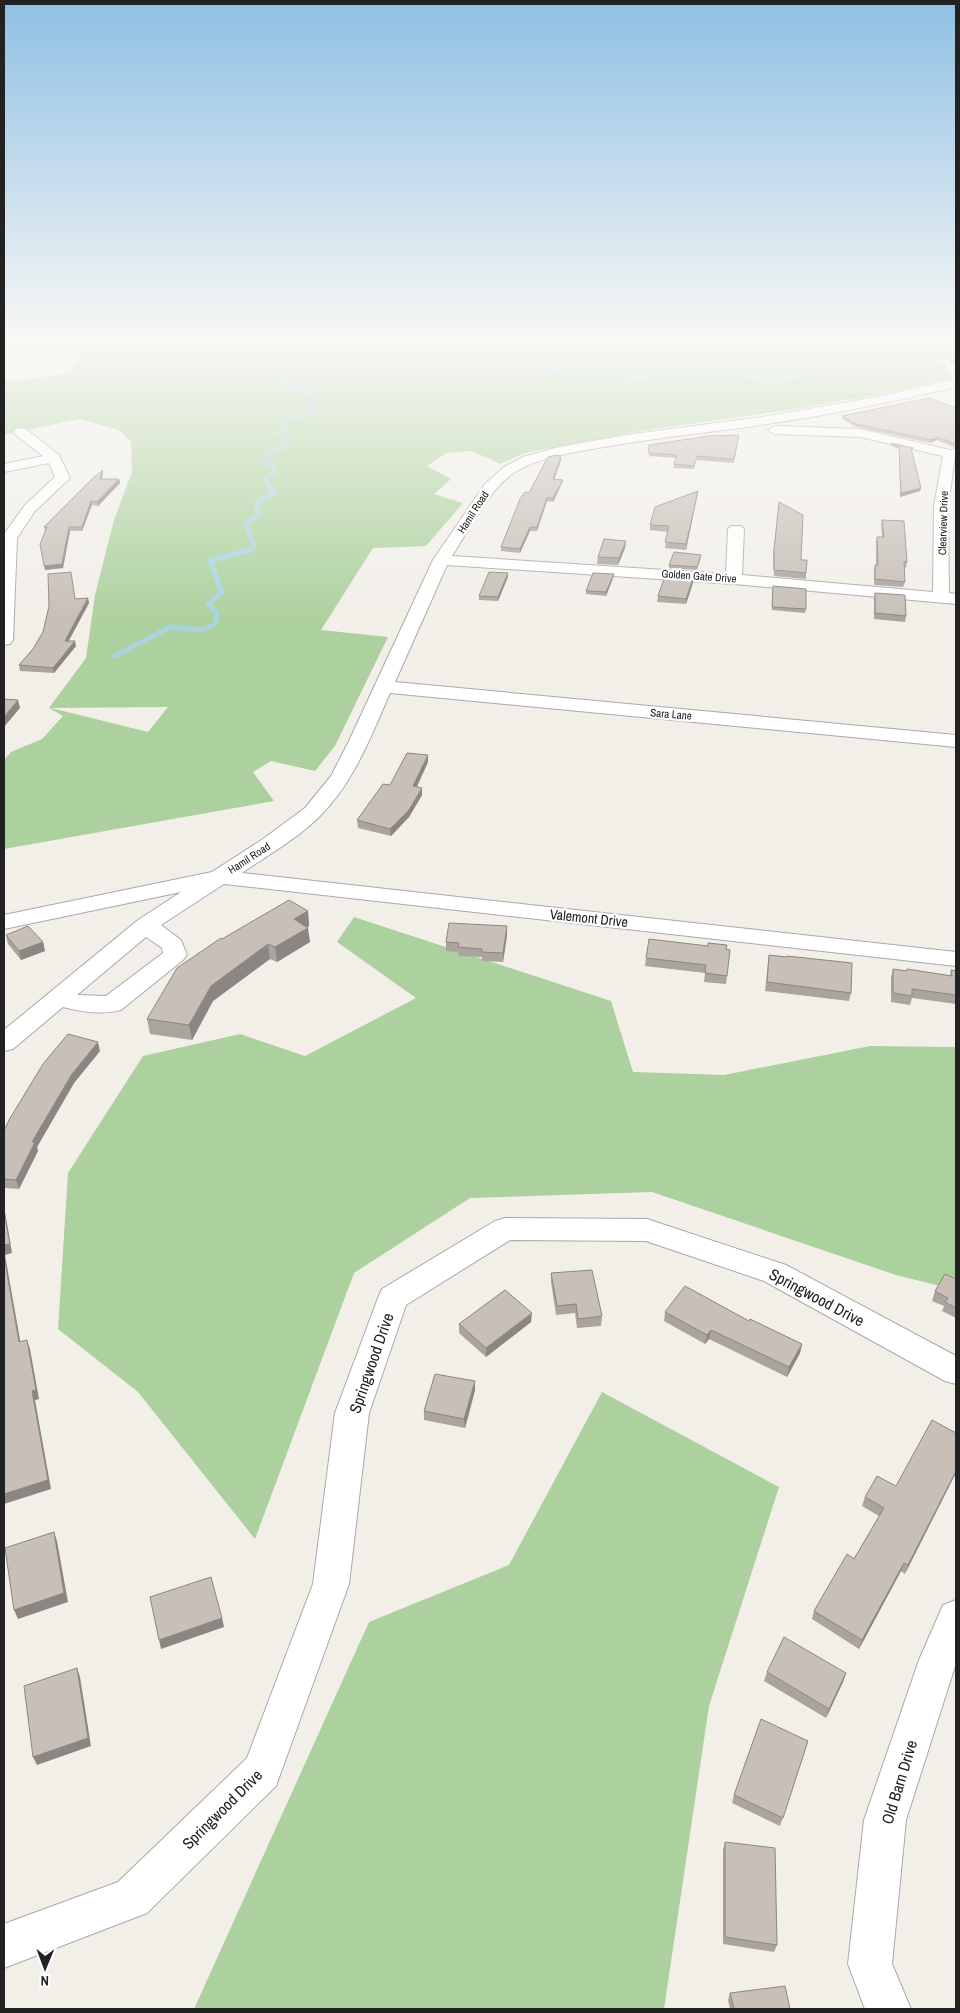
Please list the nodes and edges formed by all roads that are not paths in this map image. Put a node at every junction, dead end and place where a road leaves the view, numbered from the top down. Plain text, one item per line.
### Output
1 (21, 432) dead end
2 (685, 432) edge
3 (833, 432) edge
4 (953, 454) edge
5 (54, 458) junction
6 (4, 468) edge
7 (949, 507) edge
8 (736, 529) dead end
9 (441, 560) junction
10 (734, 579) junction
11 (949, 599) edge
12 (4, 640) edge
13 (385, 687) junction
14 (956, 741) edge
15 (221, 877) junction
16 (4, 922) edge
17 (146, 925) junction
18 (956, 959) edge
19 (58, 998) junction
20 (4, 1043) edge
21 (956, 1371) edge
22 (956, 1618) edge
23 (4, 1946) edge
24 (888, 2009) edge

1 - 5 street
2 - 9 street, Hamil Road
3 - 4 street
4 - 7 street, Clearview Drive
5 - 6 street
5 - 12 street
7 - 11 street, Clearview Drive
8 - 10 street
9 - 10 street, Golden Gate Drive
9 - 13 street, Hamil Road
10 - 11 street, Golden Gate Drive
13 - 14 street, Sara Lane
13 - 15 street, Hamil Road
15 - 16 street, Hamil Road
15 - 17 street, Hamil Road
15 - 18 street, Valemont Drive
17 - 19 street, Hamil Road
17 - 19 street
19 - 20 street, Hamil Road
21 - 23 street, Springwood Drive
22 - 24 street, Old Barn Drive

